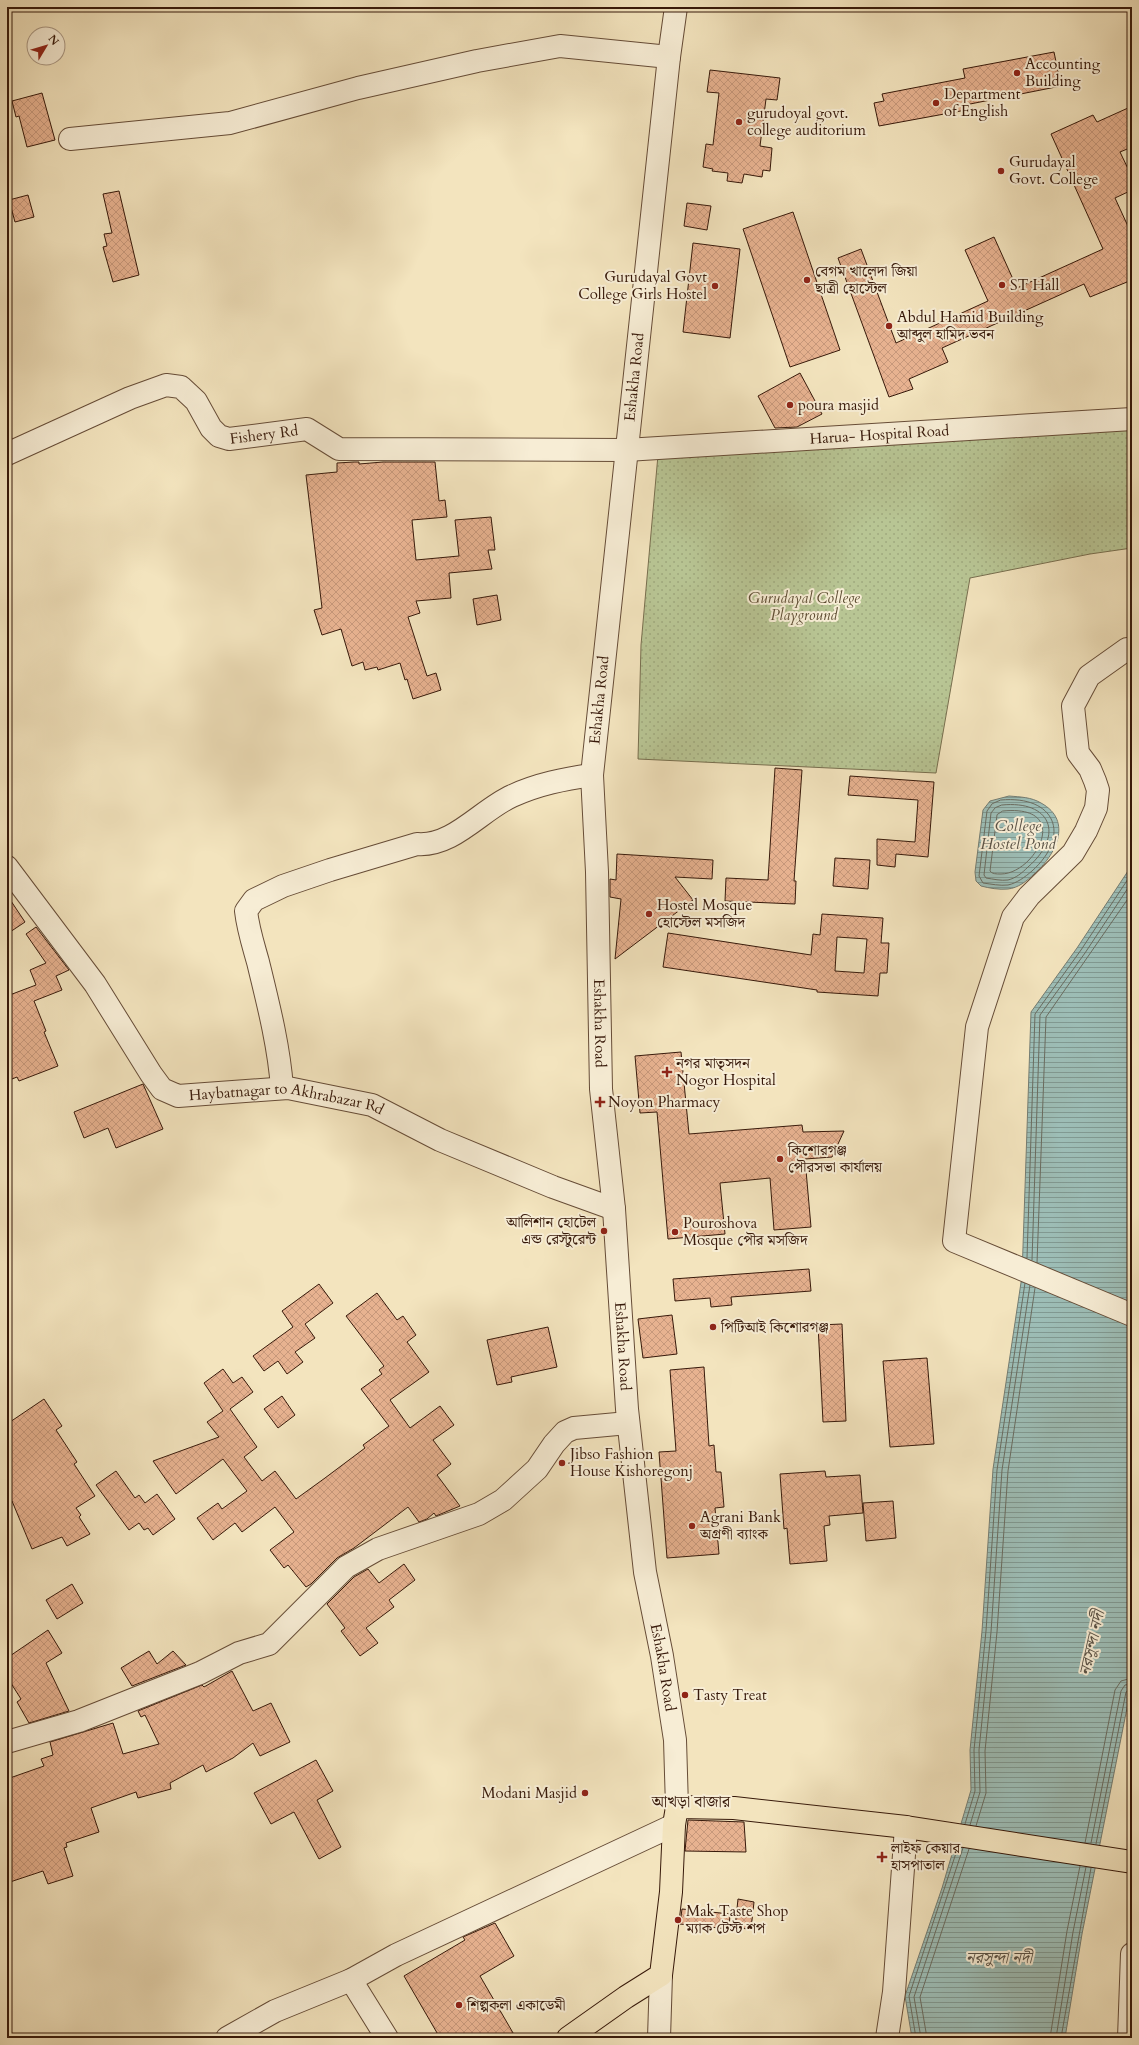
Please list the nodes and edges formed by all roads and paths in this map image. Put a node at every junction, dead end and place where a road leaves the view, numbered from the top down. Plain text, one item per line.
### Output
1 (676, 7) edge
2 (669, 57) junction
3 (70, 140) dead end
4 (1132, 419) edge
5 (626, 450) junction
6 (7, 454) edge
7 (1132, 649) edge
8 (592, 775) junction
9 (7, 867) edge
10 (282, 1088) junction
11 (614, 1209) junction
12 (1132, 1315) edge
13 (628, 1423) junction
14 (7, 1742) edge
15 (676, 1816) junction
16 (906, 1827) junction
17 (1126, 1861) edge
18 (1132, 1954) edge
19 (661, 1975) junction
20 (351, 1980) junction
21 (227, 2038) edge
22 (387, 2038) edge
23 (568, 2038) edge
24 (659, 2038) edge
25 (887, 2038) edge
26 (1129, 2038) edge

1 - 2 street, Eshakha Road
2 - 3 street
2 - 5 street, Eshakha Road
4 - 5 street, Harua- Hospital Road
5 - 6 street, Fishery Rd
5 - 8 street, Eshakha Road
7 - 12 street
8 - 10 street
8 - 11 street, Eshakha Road
9 - 10 street, Haybatnagar to Akhrabazar Rd
10 - 11 street, Haybatnagar to Akhrabazar Rd
11 - 13 street, Eshakha Road
13 - 14 street
13 - 15 street, Eshakha Road
15 - 16 main road
15 - 19 main road, Eshakha Road
15 - 20 street
16 - 17 main road
16 - 25 street
18 - 26 street
19 - 23 main road
19 - 24 street, Eshakha Road
20 - 21 street
20 - 22 street

